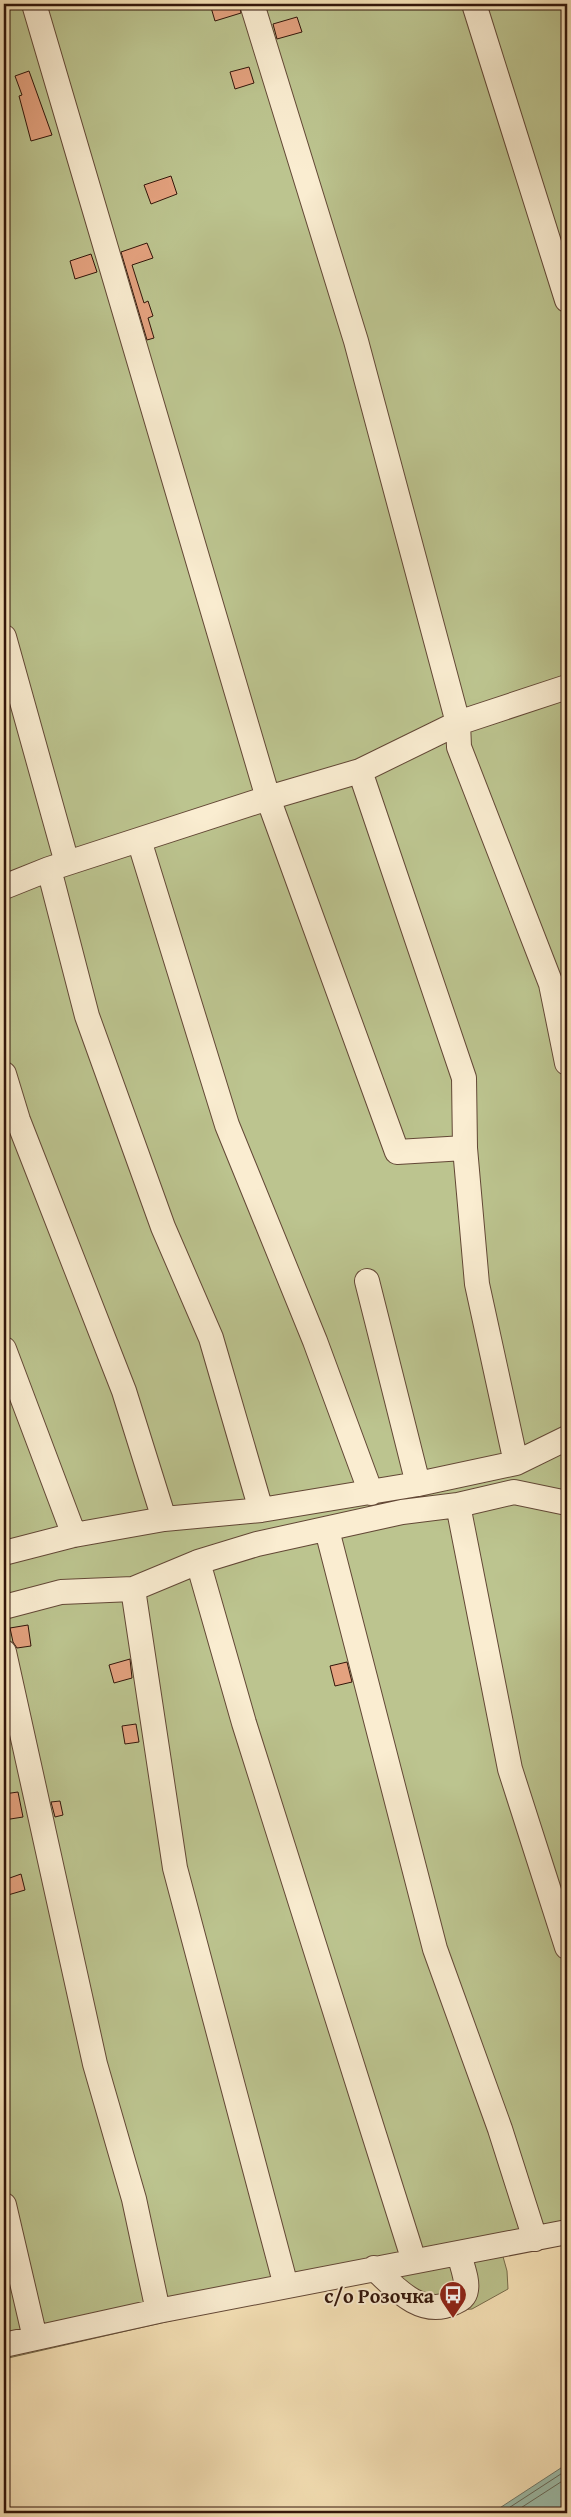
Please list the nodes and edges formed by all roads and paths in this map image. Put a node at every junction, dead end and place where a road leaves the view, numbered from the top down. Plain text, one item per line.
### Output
1 (34, 4) edge
2 (252, 4) edge
3 (474, 4) edge
4 (567, 300) edge
5 (4, 637) edge
6 (567, 687) edge
7 (458, 723) junction
8 (360, 771) junction
9 (268, 798) junction
10 (139, 840) junction
11 (58, 866) junction
12 (4, 887) edge
13 (567, 1063) edge
14 (4, 1074) edge
15 (465, 1148) junction
16 (367, 1280) dead end
17 (4, 1349) edge
18 (567, 1438) edge
19 (516, 1463) junction
20 (418, 1484) junction
21 (371, 1492) junction
22 (567, 1504) edge
23 (458, 1505) junction
24 (261, 1510) junction
25 (164, 1518) junction
26 (327, 1530) junction
27 (74, 1535) junction
28 (4, 1554) edge
29 (198, 1562) junction
30 (133, 1588) junction
31 (4, 1607) edge
32 (4, 1652) edge
33 (567, 1947) edge
34 (4, 2205) edge
35 (567, 2232) edge
36 (535, 2239) junction
37 (459, 2253) junction
38 (414, 2261) junction
39 (374, 2268) junction
40 (286, 2286) junction
41 (158, 2311) junction
42 (35, 2338) junction
43 (4, 2345) edge

1 - 9 street
2 - 7 street
3 - 4 street
5 - 11 street
6 - 7 street
7 - 8 street
7 - 13 street
8 - 9 street
8 - 15 street
9 - 10 street
9 - 15 street
10 - 11 street
10 - 21 street
11 - 12 street
11 - 24 street
14 - 25 street
15 - 19 street
16 - 20 street
17 - 27 street
18 - 19 street
19 - 20 street
20 - 21 street
21 - 24 street
22 - 23 street
23 - 26 street
23 - 33 street
24 - 25 street
25 - 27 street
26 - 29 street
26 - 36 street
27 - 28 street
29 - 30 street
29 - 38 street
30 - 31 street
30 - 40 street
32 - 41 street
34 - 42 street
35 - 36 street
36 - 37 street
37 - 38 street
37 - 39 street
38 - 39 street
39 - 40 street
40 - 41 street
41 - 42 street
42 - 43 street

